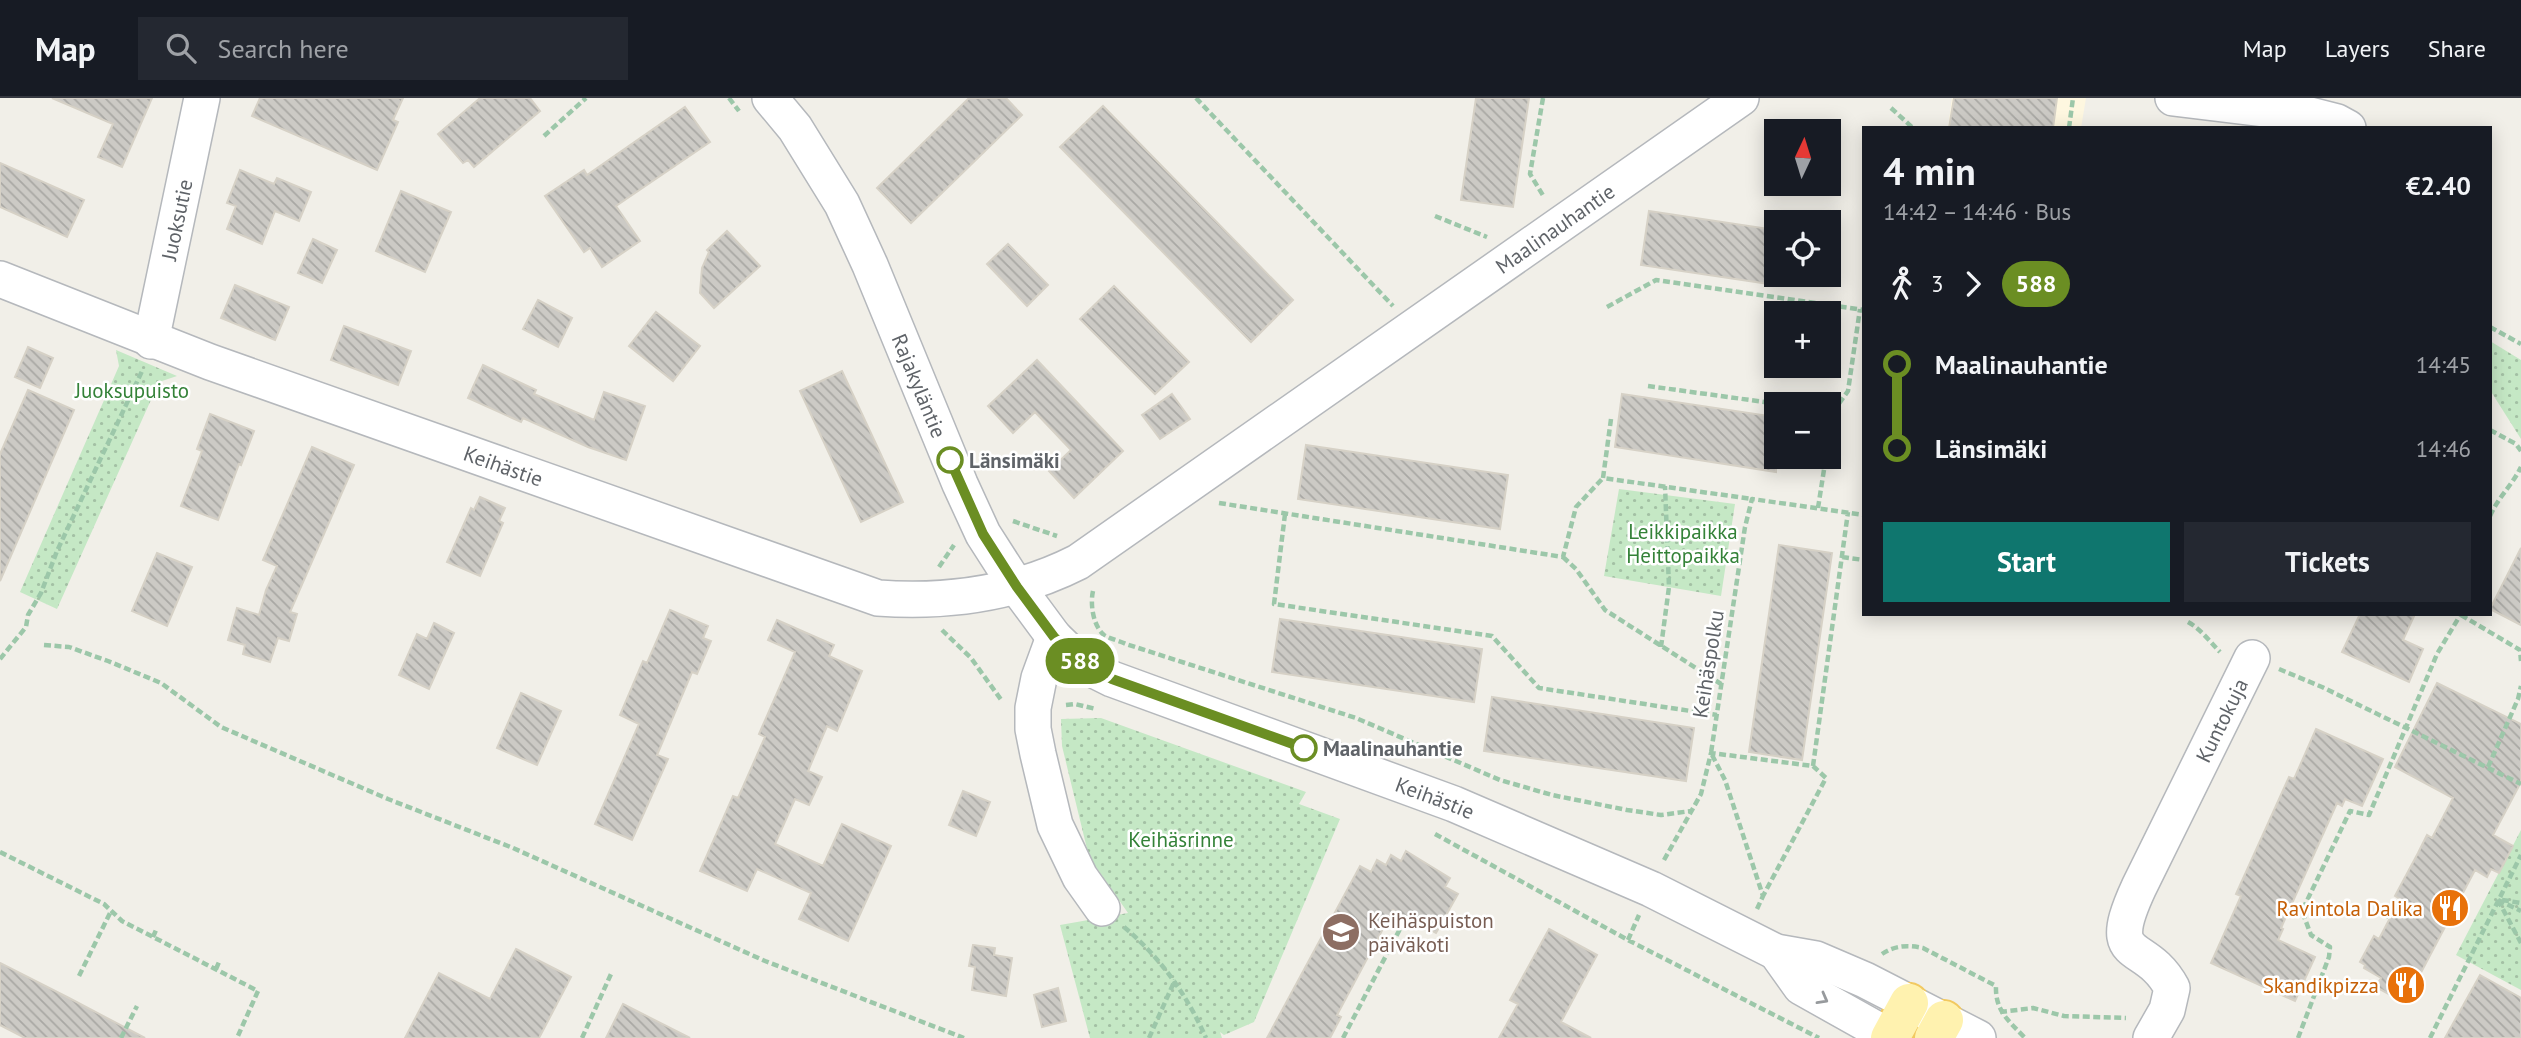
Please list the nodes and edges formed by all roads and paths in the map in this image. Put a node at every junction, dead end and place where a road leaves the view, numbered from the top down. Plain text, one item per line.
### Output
1 (202, 98) edge
2 (586, 98) edge
3 (729, 98) edge
4 (1196, 98) edge
5 (1542, 98) edge
6 (1741, 98) edge
7 (2073, 98) edge
8 (2173, 98) edge
9 (757, 107) edge
10 (1891, 108) dead end
11 (1911, 126) edge
12 (2069, 126) edge
13 (2344, 126) edge
14 (544, 136) dead end
15 (1548, 203) dead end
16 (1435, 216) dead end
17 (1494, 240) dead end
18 (0, 279) edge
19 (1607, 307) dead end
20 (1862, 310) edge
21 (1413, 326) junction
22 (2492, 328) edge
23 (151, 341) junction
24 (2521, 344) edge
25 (1648, 386) dead end
26 (1841, 400) edge
27 (1764, 402) edge
28 (1611, 419) dead end
29 (2492, 431) edge
30 (2521, 451) edge
31 (2521, 467) edge
32 (1824, 469) edge
33 (1603, 478) junction
34 (1665, 486) junction
35 (1752, 499) junction
36 (1217, 503) dead end
37 (1818, 508) junction
38 (1848, 512) junction
39 (2492, 512) edge
40 (1285, 514) junction
41 (1862, 515) edge
42 (1010, 520) dead end
43 (955, 543) dead end
44 (1563, 557) junction
45 (1842, 557) junction
46 (1862, 560) edge
47 (1078, 562) junction
48 (1017, 587) junction
49 (936, 600) junction
50 (2460, 616) edge
51 (2463, 616) edge
52 (2188, 622) dead end
53 (1054, 637) junction
54 (44, 645) dead end
55 (1661, 647) junction
56 (2236, 655) junction
57 (0, 659) edge
58 (2521, 661) edge
59 (1721, 684) junction
60 (2521, 686) edge
61 (1034, 708) junction
62 (1100, 710) dead end
63 (1717, 715) junction
64 (2405, 727) junction
65 (1711, 753) junction
66 (1813, 766) junction
67 (2488, 768) junction
68 (2521, 784) edge
69 (1691, 811) junction
70 (1428, 830) dead end
71 (0, 852) edge
72 (2521, 855) edge
73 (1658, 869) dead end
74 (1763, 896) junction
75 (2498, 900) junction
76 (2521, 903) edge
77 (1759, 904) junction
78 (1102, 908) joint
79 (111, 911) junction
80 (1641, 911) dead end
81 (1770, 911) dead end
82 (2521, 911) edge
83 (2383, 913) dead end
84 (2390, 918) dead end
85 (1401, 927) dead end
86 (156, 930) dead end
87 (1744, 935) junction
88 (153, 937) junction
89 (1628, 940) junction
90 (2521, 943) edge
91 (1776, 952) junction
92 (1877, 958) dead end
93 (219, 962) dead end
94 (216, 969) junction
95 (611, 974) dead end
96 (79, 976) dead end
97 (1175, 980) junction
98 (1909, 1003) junction
99 (137, 1006) dead end
100 (2159, 1024) edge
101 (1989, 1025) edge
102 (1939, 1029) edge
103 (121, 1038) edge
104 (237, 1038) edge
105 (582, 1038) edge
106 (964, 1038) edge
107 (1149, 1038) edge
108 (1206, 1038) edge
109 (1343, 1038) edge
110 (1819, 1038) edge
111 (1891, 1038) edge
112 (2025, 1038) edge
113 (2298, 1038) edge
114 (2430, 1038) edge

1 - 23 street, Juoksutie
2 - 14 path
3 - 9 path
4 - 21 path
5 - 15 path
6 - 21 street, Maalinauhantie
7 - 12 path
8 - 13 street
9 - 48 street, Rajakyläntie
10 - 11 path
16 - 17 path
18 - 23 street, Keihästie
19 - 20 path
20 - 26 path
21 - 47 street, Maalinauhantie
22 - 24 path
23 - 49 street, Keihästie
23 - 57 path
25 - 27 path
28 - 33 path
29 - 30 path
31 - 39 path
32 - 37 path
33 - 34 path
33 - 44 path
34 - 35 path
34 - 55 path
35 - 37 path
35 - 59 path, Keihäspolku
36 - 40 path
37 - 38 path
38 - 41 path
38 - 45 path
40 - 44 path
40 - 63 path
42 - 47 path
43 - 49 path
44 - 55 path
45 - 46 path
45 - 66 path
47 - 48 street, Maalinauhantie
47 - 69 path
48 - 49 street, Keihästie
48 - 53 street, Rajakyläntie
49 - 61 path
50 - 64 path
51 - 58 path
52 - 56 path
53 - 61 street
53 - 87 street, Keihästie
54 - 106 path
55 - 59 path
56 - 64 path, Kuntokuja
56 - 100 street, Kuntokuja
59 - 63 path, Keihäspolku
60 - 67 path
61 - 62 path
61 - 78 street
63 - 65 path, Keihäspolku
64 - 67 path, Kuntokuja
64 - 113 path
65 - 66 path
65 - 69 path, Keihäspolku
65 - 74 path
66 - 74 path
67 - 68 path, Kuntokuja
69 - 73 path, Keihäspolku
70 - 89 path
71 - 79 path
72 - 75 path
74 - 77 path
75 - 76 path
75 - 82 path
75 - 90 path
75 - 114 path
77 - 81 path
77 - 87 path
78 - 97 path
79 - 88 path
79 - 96 path
80 - 89 path
83 - 84 path
85 - 109 path
86 - 88 path
87 - 91 street, Keihästie
88 - 94 path
89 - 110 path
91 - 98 street, Keihästie
91 -> 111 street, Keihästie
92 - 101 path
93 - 94 path
94 - 104 path
95 - 105 path
97 - 107 path
97 - 108 path
98 - 102 street, Keihästie
98 - 111 main road
99 - 103 path
100 - 101 path
101 - 102 street, Keihästie
101 - 112 path

